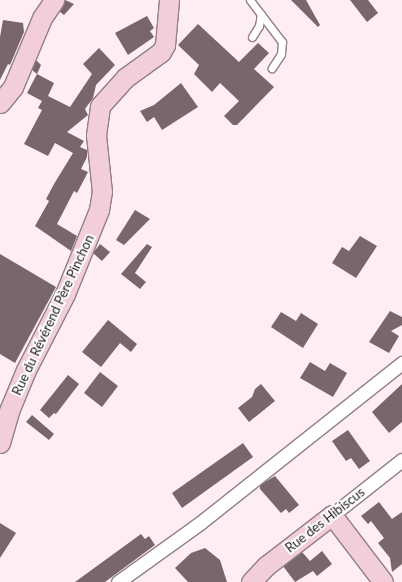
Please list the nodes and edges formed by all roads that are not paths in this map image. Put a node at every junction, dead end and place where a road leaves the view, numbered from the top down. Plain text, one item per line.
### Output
1 (54, 0) edge
2 (169, 0) edge
3 (250, 0) edge
4 (261, 14) junction
5 (252, 37) dead end
6 (272, 68) dead end
7 (0, 103) edge
8 (402, 363) edge
9 (0, 443) edge
10 (402, 460) edge
11 (332, 515) junction
12 (118, 582) edge
13 (250, 582) edge
14 (383, 582) edge

1 - 7 main road
2 - 9 main road, Rue du Révérend Père Pinchon
3 - 4 lane
4 - 5 lane
4 - 6 lane
8 - 12 street
10 - 11 street, Rue des Hibiscus
11 - 13 main road, Rue des Hibiscus
11 - 14 main road

